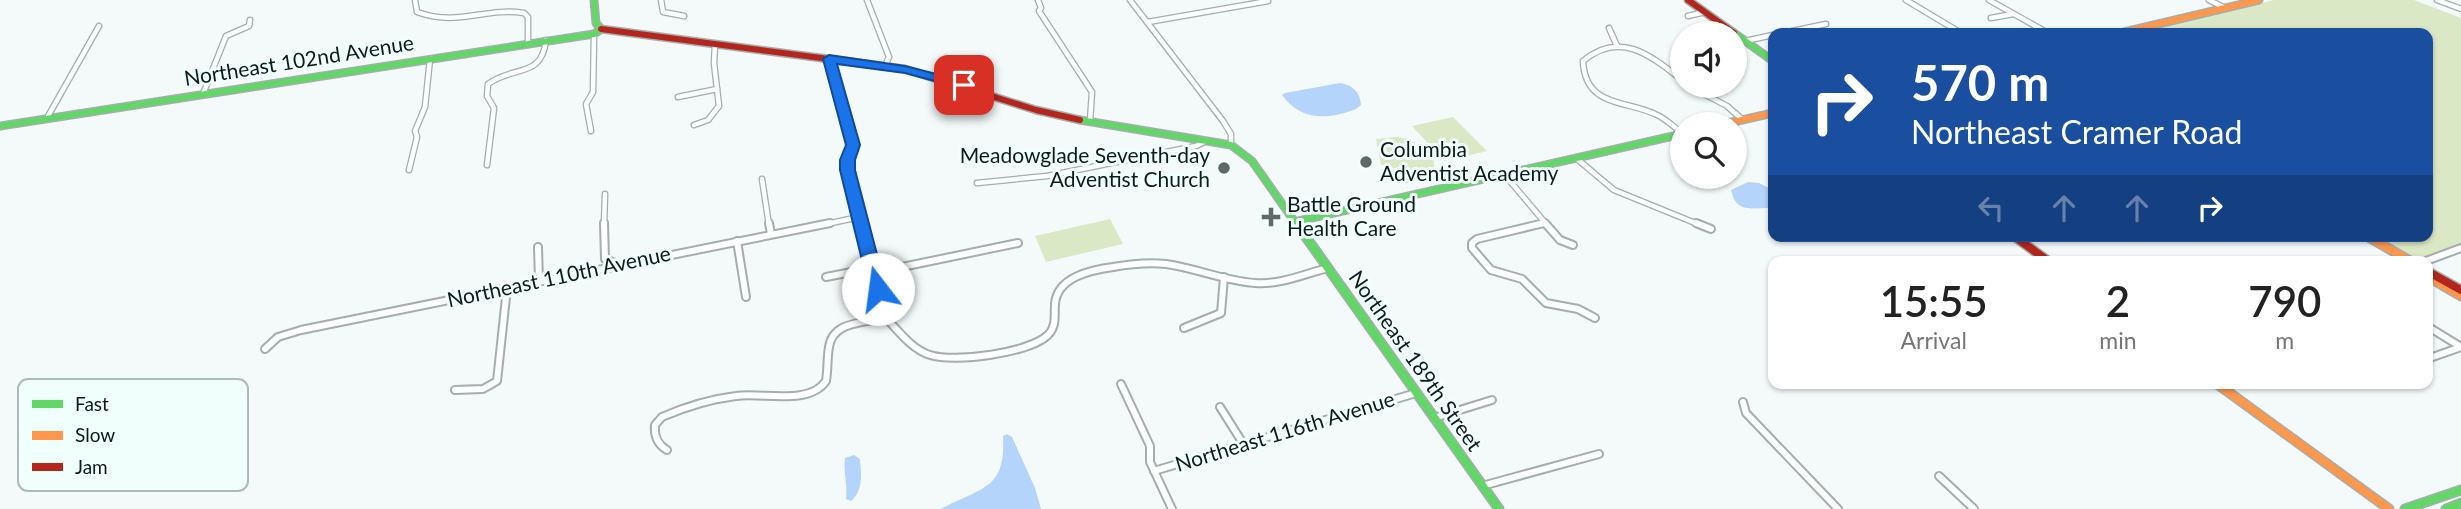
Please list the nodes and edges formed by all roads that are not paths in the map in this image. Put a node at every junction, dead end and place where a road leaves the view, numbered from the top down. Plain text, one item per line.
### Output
1 (415, 0) edge
2 (594, 0) edge
3 (661, 0) edge
4 (867, 0) edge
5 (1038, 0) edge
6 (1130, 0) edge
7 (1688, 0) edge
8 (1906, 0) edge
9 (1989, 0) edge
10 (2209, 0) edge
11 (2259, 0) edge
12 (2437, 0) edge
13 (1268, 1) edge
14 (2225, 8) junction
15 (2461, 9) edge
16 (1704, 12) junction
17 (2013, 13) junction
18 (684, 16) dead end
19 (1688, 16) dead end
20 (1991, 18) dead end
21 (250, 19) dead end
22 (446, 21) joint
23 (1717, 21) edge
24 (1148, 22) junction
25 (1826, 24) dead end
26 (99, 26) dead end
27 (1609, 28) dead end
28 (1807, 28) edge
29 (1953, 28) edge
30 (2039, 28) edge
31 (2141, 28) edge
32 (601, 29) junction
33 (594, 34) junction
34 (1768, 36) edge
35 (547, 40) junction
36 (1747, 41) edge
37 (1747, 42) edge
38 (528, 43) junction
39 (715, 45) junction
40 (1617, 46) junction
41 (1768, 57) edge
42 (430, 59) junction
43 (829, 59) junction
44 (885, 66) junction
45 (1670, 71) edge
46 (717, 89) junction
47 (203, 94) junction
48 (678, 97) dead end
49 (1712, 98) edge
50 (1734, 112) edge
51 (1768, 114) edge
52 (47, 118) junction
53 (1747, 119) edge
54 (1090, 121) junction
55 (694, 124) dead end
56 (1670, 124) edge
57 (0, 126) edge
58 (591, 131) dead end
59 (1670, 137) edge
60 (1207, 139) junction
61 (1231, 145) junction
62 (1576, 158) junction
63 (486, 165) dead end
64 (409, 170) dead end
65 (1504, 174) junction
66 (762, 179) dead end
67 (977, 183) dead end
68 (605, 194) dead end
69 (859, 217) junction
70 (1294, 222) junction
71 (1544, 223) junction
72 (1711, 229) dead end
73 (771, 234) junction
74 (737, 241) junction
75 (2022, 242) edge
76 (2369, 242) edge
77 (2377, 242) edge
78 (1018, 243) dead end
79 (1573, 245) dead end
80 (538, 247) dead end
81 (2461, 248) edge
82 (2041, 256) edge
83 (2392, 256) edge
84 (2401, 256) edge
85 (2433, 258) edge
86 (621, 264) junction
87 (1328, 268) junction
88 (873, 273) junction
89 (2433, 274) edge
90 (1224, 277) junction
91 (826, 278) dead end
92 (2433, 280) edge
93 (539, 281) junction
94 (507, 288) junction
95 (2461, 290) edge
96 (2461, 296) edge
97 (746, 297) dead end
98 (885, 317) junction
99 (1595, 318) dead end
100 (1184, 328) dead end
101 (2433, 330) edge
102 (2461, 347) edge
103 (265, 349) dead end
104 (2433, 357) edge
105 (1121, 384) dead end
106 (2225, 389) edge
107 (455, 390) dead end
108 (1416, 393) junction
109 (1492, 400) dead end
110 (1743, 402) dead end
111 (1220, 407) dead end
112 (1434, 418) junction
113 (1244, 445) junction
114 (667, 450) dead end
115 (1598, 454) dead end
116 (1154, 471) junction
117 (1939, 476) dead end
118 (1482, 485) junction
119 (2461, 490) edge
120 (2461, 503) edge
121 (1172, 509) edge
122 (1499, 509) edge
123 (1838, 509) edge
124 (1974, 509) edge
125 (2389, 509) edge
126 (2405, 509) edge
127 (2446, 509) edge

1 - 22 street
2 - 32 main road
3 - 18 street
4 - 44 street
5 - 54 street
6 - 24 street, Northeast 189th Street
7 - 16 main road
8 - 29 street
9 - 17 street
10 - 14 street
11 - 14 main road
12 - 15 street
13 - 24 street
14 - 31 main road
16 - 19 street
16 - 23 main road
17 - 20 street
17 - 30 street
21 - 47 street
22 - 38 street
24 - 61 street, Northeast 189th Street
25 - 28 street
26 - 52 street
27 - 40 street
32 - 33 main road, Northeast 102nd Avenue
32 - 39 main road
33 - 35 main road, Northeast 102nd Avenue
33 - 58 street
34 - 36 street
35 - 38 main road, Northeast 102nd Avenue
35 - 63 street
37 - 41 main road
38 - 42 main road, Northeast 102nd Avenue
39 - 43 main road
39 - 46 street
40 - 45 street
40 - 56 street
42 - 47 main road, Northeast 102nd Avenue
42 - 64 street
43 - 44 main road
43 - 69 street
44 - 54 main road
46 - 48 street
46 - 55 street
47 - 52 main road, Northeast 102nd Avenue
49 - 50 street
51 - 53 main road
52 - 57 main road, Northeast 102nd Avenue
54 - 60 main road
59 - 62 main road
60 - 61 main road
60 - 67 street
61 - 70 main road, Northeast 189th Street
62 - 65 main road
62 - 72 street
65 - 70 main road
65 - 71 street
66 - 73 street
68 - 86 street
69 - 73 street, Northeast 110th Avenue
69 - 88 street
70 - 87 main road, Northeast 189th Street
71 - 79 street
71 - 99 street
73 - 74 street, Northeast 110th Avenue
74 - 86 street, Northeast 110th Avenue
74 - 97 street
75 - 82 main road
76 - 83 main road
77 - 84 main road
78 - 88 street
80 - 93 street
81 - 85 street
86 - 93 street, Northeast 110th Avenue
87 - 90 street
87 - 108 main road, Northeast 189th Street
88 - 91 street
88 - 98 street
89 - 95 main road
90 - 98 street
90 - 100 street
92 - 96 main road
93 - 94 street, Northeast 110th Avenue
94 - 103 street, Northeast 110th Avenue
94 - 107 street
98 - 114 street
101 - 102 street
102 - 104 street
105 - 116 street
106 - 125 main road
108 - 112 main road, Northeast 189th Street
108 - 113 street, Northeast 116th Avenue
109 - 112 street
110 - 123 street
111 - 113 street
112 - 118 main road, Northeast 189th Street
113 - 116 street, Northeast 116th Avenue
115 - 118 street
116 - 121 street
117 - 124 street
118 - 122 main road, Northeast 189th Street
119 - 126 main road
120 - 127 main road

